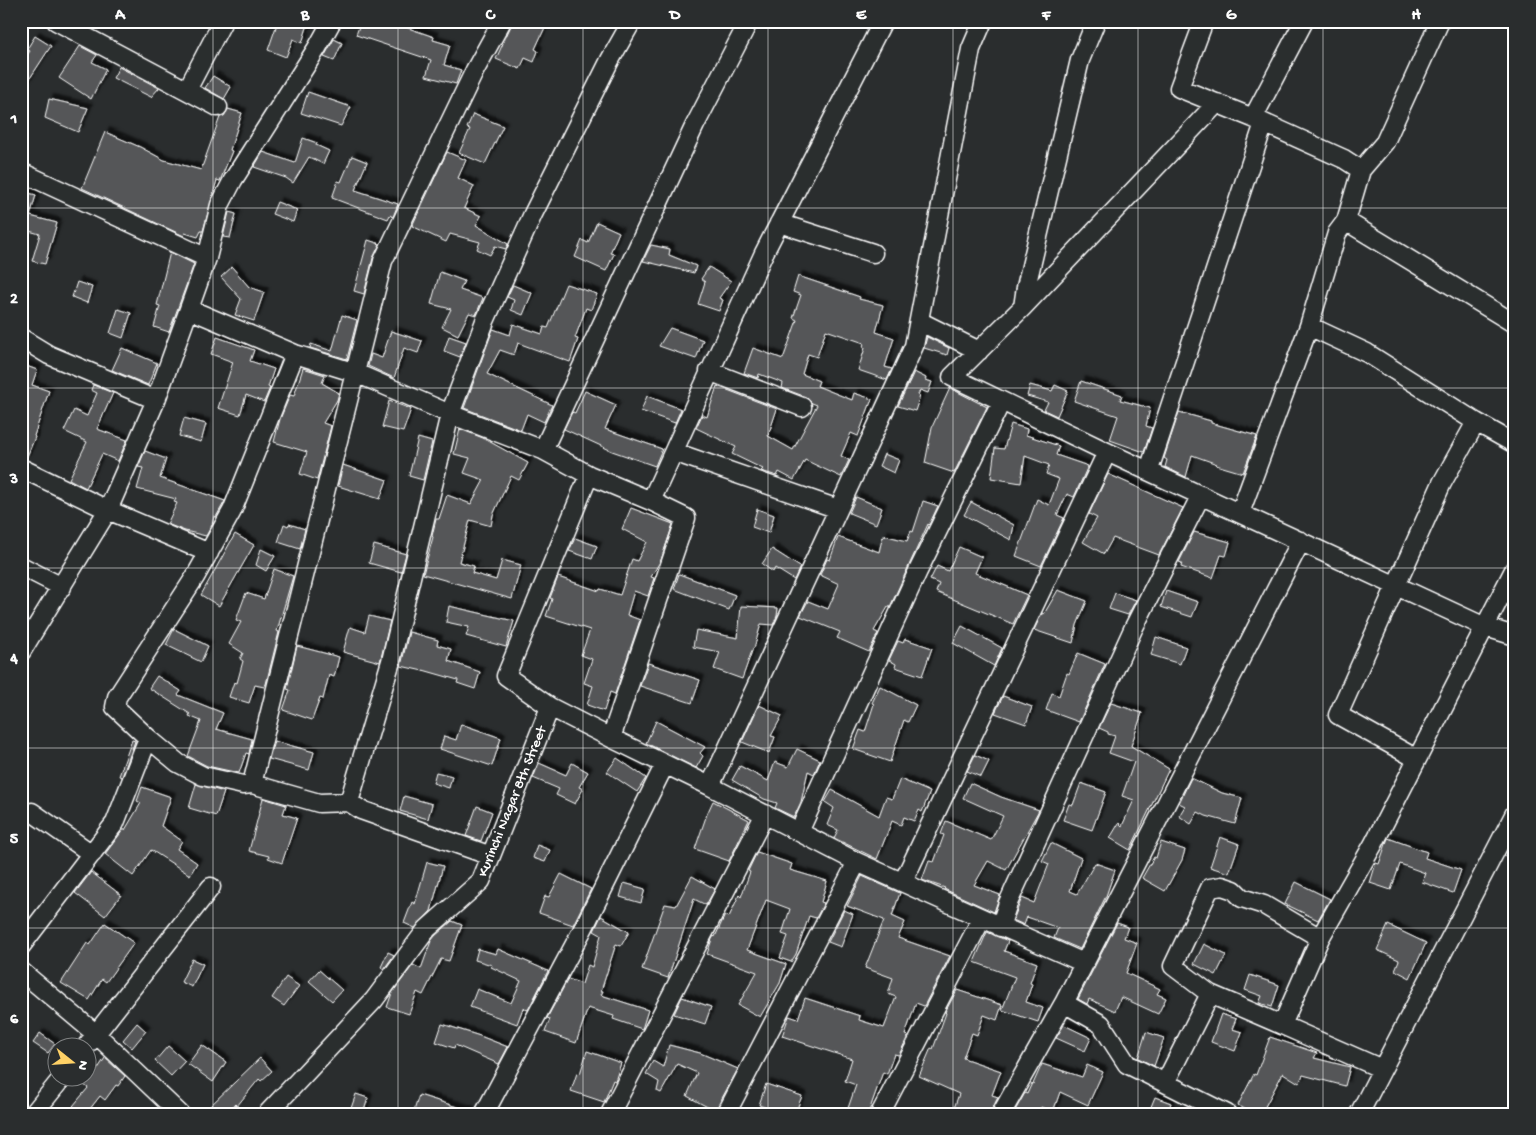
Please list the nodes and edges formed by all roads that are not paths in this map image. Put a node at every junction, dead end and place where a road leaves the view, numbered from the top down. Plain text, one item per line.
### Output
1 (56, 21) edge
2 (223, 21) edge
3 (502, 21) edge
4 (632, 21) edge
5 (749, 21) edge
6 (883, 21) edge
7 (983, 21) edge
8 (1096, 21) edge
9 (1204, 21) edge
10 (1304, 21) edge
11 (1440, 21) edge
12 (328, 23) edge
13 (187, 90) junction
14 (1216, 103) junction
15 (218, 107) dead end
16 (1259, 120) junction
17 (1360, 170) junction
18 (21, 172) edge
19 (1346, 221) junction
20 (780, 222) junction
21 (873, 253) dead end
22 (207, 258) junction
23 (1022, 307) junction
24 (189, 309) junction
25 (919, 321) junction
26 (1515, 324) edge
27 (1309, 326) junction
28 (21, 338) edge
29 (979, 351) junction
30 (295, 354) junction
31 (710, 370) junction
32 (356, 373) junction
33 (156, 400) junction
34 (1001, 402) junction
35 (802, 407) dead end
36 (450, 414) junction
37 (1476, 422) junction
38 (1515, 444) edge
39 (543, 450) junction
40 (674, 452) junction
41 (1108, 452) junction
42 (21, 468) edge
43 (1149, 470) junction
44 (589, 475) junction
45 (1201, 495) junction
46 (651, 501) junction
47 (838, 509) junction
48 (108, 510) junction
49 (1240, 513) junction
50 (1301, 541) junction
51 (209, 553) junction
52 (21, 566) edge
53 (1515, 568) edge
54 (1397, 586) junction
55 (62, 587) junction
56 (1485, 627) junction
57 (1515, 636) edge
58 (21, 652) edge
59 (550, 707) junction
60 (148, 738) junction
61 (611, 738) junction
62 (1417, 759) junction
63 (665, 764) junction
64 (252, 784) junction
65 (710, 786) junction
66 (349, 802) junction
67 (32, 812) dead end
68 (1515, 813) edge
69 (765, 814) junction
70 (799, 832) junction
71 (92, 854) junction
72 (491, 856) junction
73 (857, 862) junction
74 (903, 882) junction
75 (211, 887) dead end
76 (982, 918) junction
77 (1000, 926) junction
78 (1320, 938) junction
79 (21, 946) edge
80 (1084, 964) junction
81 (21, 971) edge
82 (1210, 994) junction
83 (1064, 1003) junction
84 (1282, 1025) junction
85 (88, 1038) edge
86 (93, 1038) edge
87 (98, 1047) edge
88 (1382, 1069) junction
89 (1166, 1083) junction
90 (54, 1088) edge
91 (1224, 1113) edge
92 (33, 1114) edge
93 (180, 1114) edge
94 (267, 1114) edge
95 (484, 1114) edge
96 (610, 1114) edge
97 (726, 1114) edge
98 (880, 1114) edge
99 (1001, 1114) edge
100 (1358, 1114) edge

1 - 13 street
2 - 13 street
3 - 32 street
4 - 36 street
5 - 39 street
6 - 20 street
7 - 25 street
8 - 23 street
9 - 14 street
10 - 16 street
11 - 17 street
12 - 22 street
13 - 15 street
14 - 16 street
14 - 23 street
16 - 17 street
16 - 43 street
17 - 19 street
18 - 22 street
19 - 26 street
19 - 27 street
20 - 21 street
20 - 31 street
22 - 24 street
23 - 29 street
24 - 30 street
24 - 33 street
25 - 29 street
25 - 47 street
27 - 37 street
27 - 49 street
28 - 33 street
29 - 34 street
30 - 32 street
30 - 51 street
31 - 35 street
31 - 40 street
32 - 36 street
32 - 64 street
33 - 48 street
34 - 41 street
34 - 70 street
36 - 39 street
36 - 66 street
37 - 38 street
37 - 54 street
39 - 44 street
40 - 46 street
40 - 47 street
41 - 43 street
41 - 74 street
42 - 48 street
43 - 45 street
44 - 46 street
44 - 59 street
45 - 49 street
45 - 77 street
46 - 61 street
47 - 65 street
48 - 51 street
48 - 55 street
49 - 50 street
50 - 54 street
50 - 80 street
51 - 60 street
52 - 55 street
53 - 56 street
54 - 56 street
54 - 62 street
55 - 58 street
56 - 57 street
56 - 62 street
59 - 61 street
59 - 72 street, Kurinchi Nagar 8th Street
60 - 64 street
60 - 71 street
61 - 63 street
62 - 78 street
63 - 65 street
63 - 95 street
64 - 66 street
65 - 69 street
66 - 72 street
67 - 71 street
68 - 88 street
69 - 70 street
69 - 96 street
70 - 73 street
71 - 79 street
72 - 94 street, Kurinchi Nagar 8th Street
73 - 74 street
73 - 97 street
74 - 76 street
75 - 86 street
76 - 77 street
76 - 98 street
77 - 80 street
78 - 82 street
78 - 84 street
80 - 83 street
81 - 85 street
82 - 84 street
82 - 89 street
83 - 89 street
83 - 99 street
84 - 88 street
87 - 93 street
88 - 100 street
89 - 91 street
90 - 92 street

